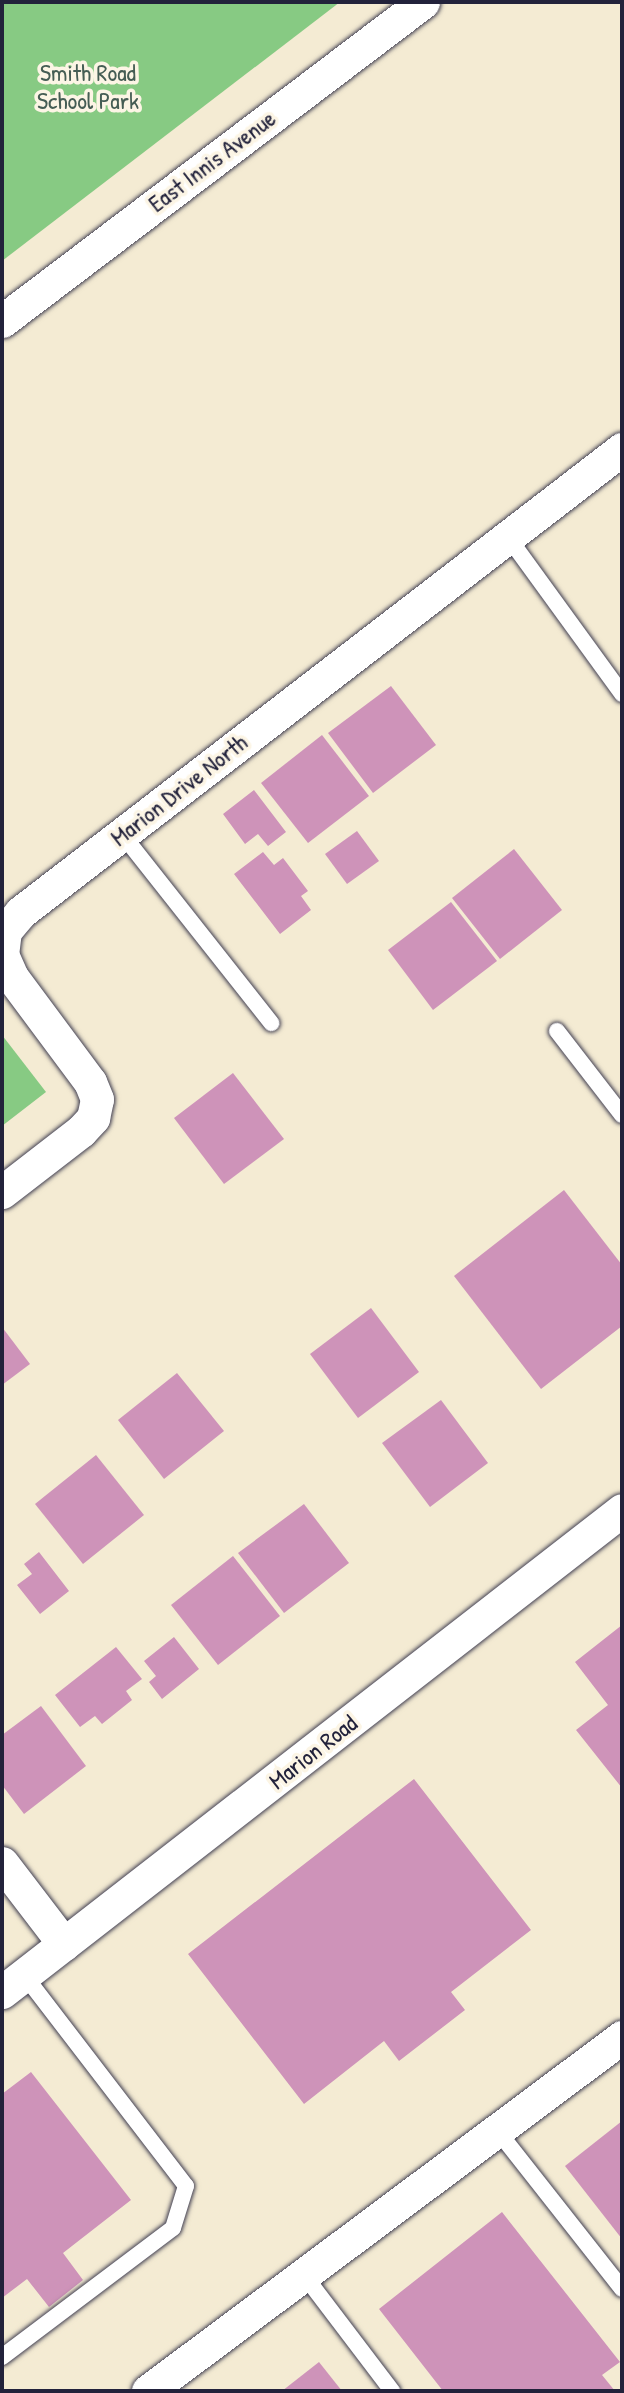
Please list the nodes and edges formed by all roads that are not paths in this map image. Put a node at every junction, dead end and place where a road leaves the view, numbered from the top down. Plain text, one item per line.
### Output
1 (422, 2) edge
2 (2, 320) edge
3 (622, 449) edge
4 (508, 537) junction
5 (622, 694) edge
6 (122, 834) junction
7 (271, 1023) dead end
8 (556, 1031) dead end
9 (622, 1115) edge
10 (2, 1192) edge
11 (622, 1510) edge
12 (2, 1863) edge
13 (64, 1944) junction
14 (9, 1981) edge
15 (622, 2037) edge
16 (497, 2130) junction
17 (304, 2275) junction
18 (622, 2289) edge
19 (2, 2357) edge
20 (148, 2391) edge
21 (392, 2391) edge

1 - 2 street, East Innis Avenue
3 - 4 street, Marion Drive North
4 - 5 lane
4 - 6 street, Marion Drive North
6 - 7 lane
6 - 10 street, Marion Drive North
8 - 9 lane
11 - 13 street, Marion Road
12 - 13 street
13 - 14 street, Marion Road
14 - 19 lane
15 - 16 street
16 - 17 street
16 - 18 lane
17 - 20 street
17 - 21 lane

